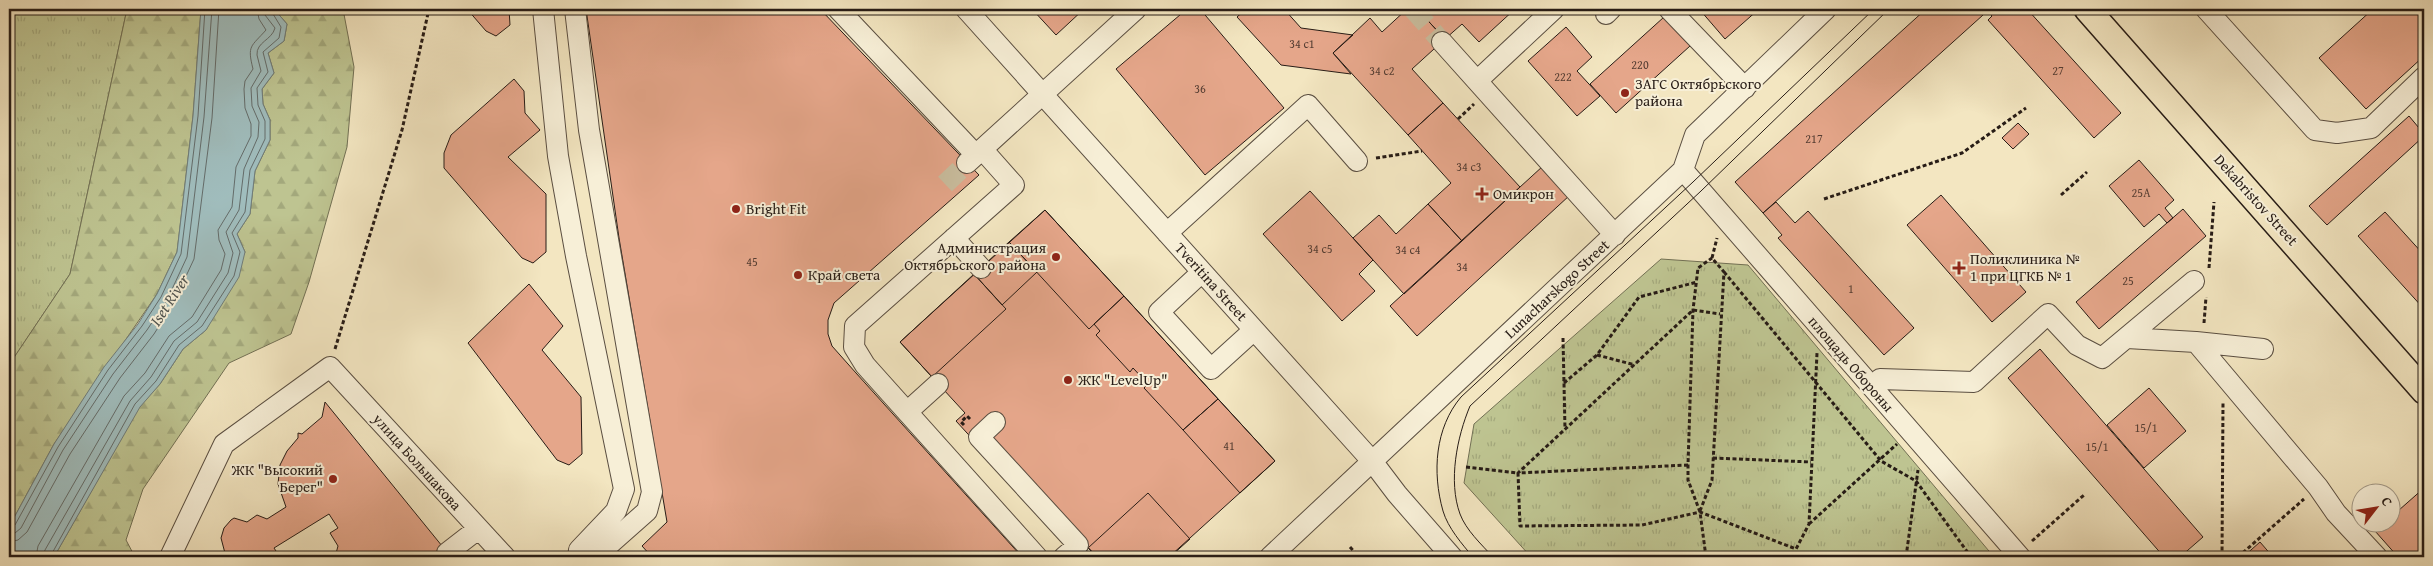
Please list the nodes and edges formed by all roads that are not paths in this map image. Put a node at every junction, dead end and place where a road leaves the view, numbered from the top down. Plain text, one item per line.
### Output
1 (543, 9) edge
2 (575, 9) edge
3 (838, 9) edge
4 (966, 9) edge
5 (1554, 9) edge
6 (1826, 9) edge
7 (2087, 9) edge
8 (2206, 9) edge
9 (1679, 12) edge
10 (1123, 13) edge
11 (1442, 42) tunnel mouth
12 (2424, 78) edge
13 (1477, 81) junction
14 (1745, 88) junction
15 (1043, 94) junction
16 (975, 156) junction
17 (1357, 161) road end
18 (1683, 170) junction
19 (1167, 233) junction
20 (1615, 235) junction
21 (954, 238) junction
22 (981, 268) dead end
23 (1202, 272) junction
24 (2194, 281) dead end
25 (1254, 330) junction
26 (2126, 338) junction
27 (2196, 342) junction
28 (2263, 349) dead end
29 (1880, 379) dead end
30 (938, 384) dead end
31 (2424, 391) edge
32 (907, 412) junction
33 (995, 422) dead end
34 (1372, 461) junction
35 (478, 529) junction
36 (2023, 552) edge
37 (448, 553) dead end
38 (171, 554) dead end
39 (501, 556) edge
40 (578, 557) edge
41 (595, 557) edge
42 (1037, 557) edge
43 (1064, 557) edge
44 (1270, 557) edge
45 (1452, 557) edge
46 (2377, 557) edge

1 - 40 street
2 - 41 street
3 - 16 street
4 - 15 street, Tveritina Street
5 - 13 street
6 - 14 street, Lunacharskogo Street
7 - 31 main road, Dekabristov Street
8 - 12 street
9 - 14 street
10 - 15 street
11 - 13 street
13 - 20 street
14 - 18 street, Lunacharskogo Street
15 - 16 street
15 - 19 street, Tveritina Street
16 - 21 street
17 - 19 street
18 - 20 street, Lunacharskogo Street
18 - 36 street, площадь Обороны
19 - 23 street, Tveritina Street
20 - 34 street, Lunacharskogo Street
21 - 22 street
21 - 32 street
23 - 25 street, Tveritina Street
23 - 25 street
24 - 26 street
25 - 34 street, Tveritina Street
26 - 27 street
26 - 29 street
27 - 28 street
27 - 46 street
30 - 32 street
32 - 42 street
33 - 43 street
34 - 44 street, Lunacharskogo Street
34 - 45 street, Tveritina Street
35 - 37 street
35 - 38 street, улица Большакова
35 - 39 street, улица Большакова

